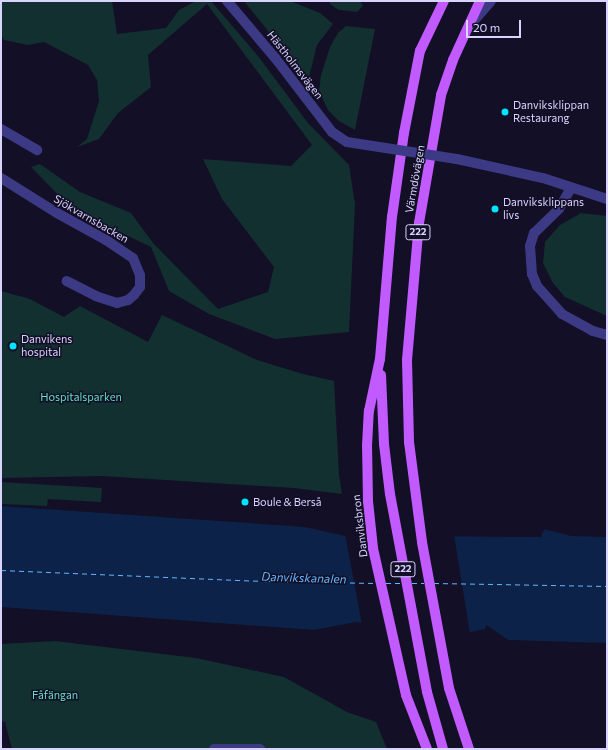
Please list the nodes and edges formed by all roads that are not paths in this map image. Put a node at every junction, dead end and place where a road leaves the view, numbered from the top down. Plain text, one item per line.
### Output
1 (227, 1) edge
2 (444, 1) edge
3 (480, 1) edge
4 (491, 1) edge
5 (467, 28) junction
6 (1, 129) edge
7 (37, 150) dead end
8 (1, 178) edge
9 (570, 188) junction
10 (607, 199) edge
11 (67, 281) dead end
12 (607, 335) edge
13 (380, 359) junction
14 (366, 446) joint
15 (214, 749) edge
16 (260, 749) edge
17 (427, 749) edge
18 (443, 749) edge
19 (469, 749) edge

1 - 9 street, Hästholmsvägen, bridge
2 - 13 main road, Värmdövägen / 222
3 - 5 main road, Värmdövägen / 222
4 - 5 street
5 - 19 main road, Värmdövägen / 222
6 - 7 street
8 - 11 street, Sjökvarnsbacken
9 - 10 street
9 - 12 street
13 - 14 main road, Värmdövägen
13 - 18 main road, Värmdövägen / 222
14 - 17 main road, Danviksbron
15 - 16 street

